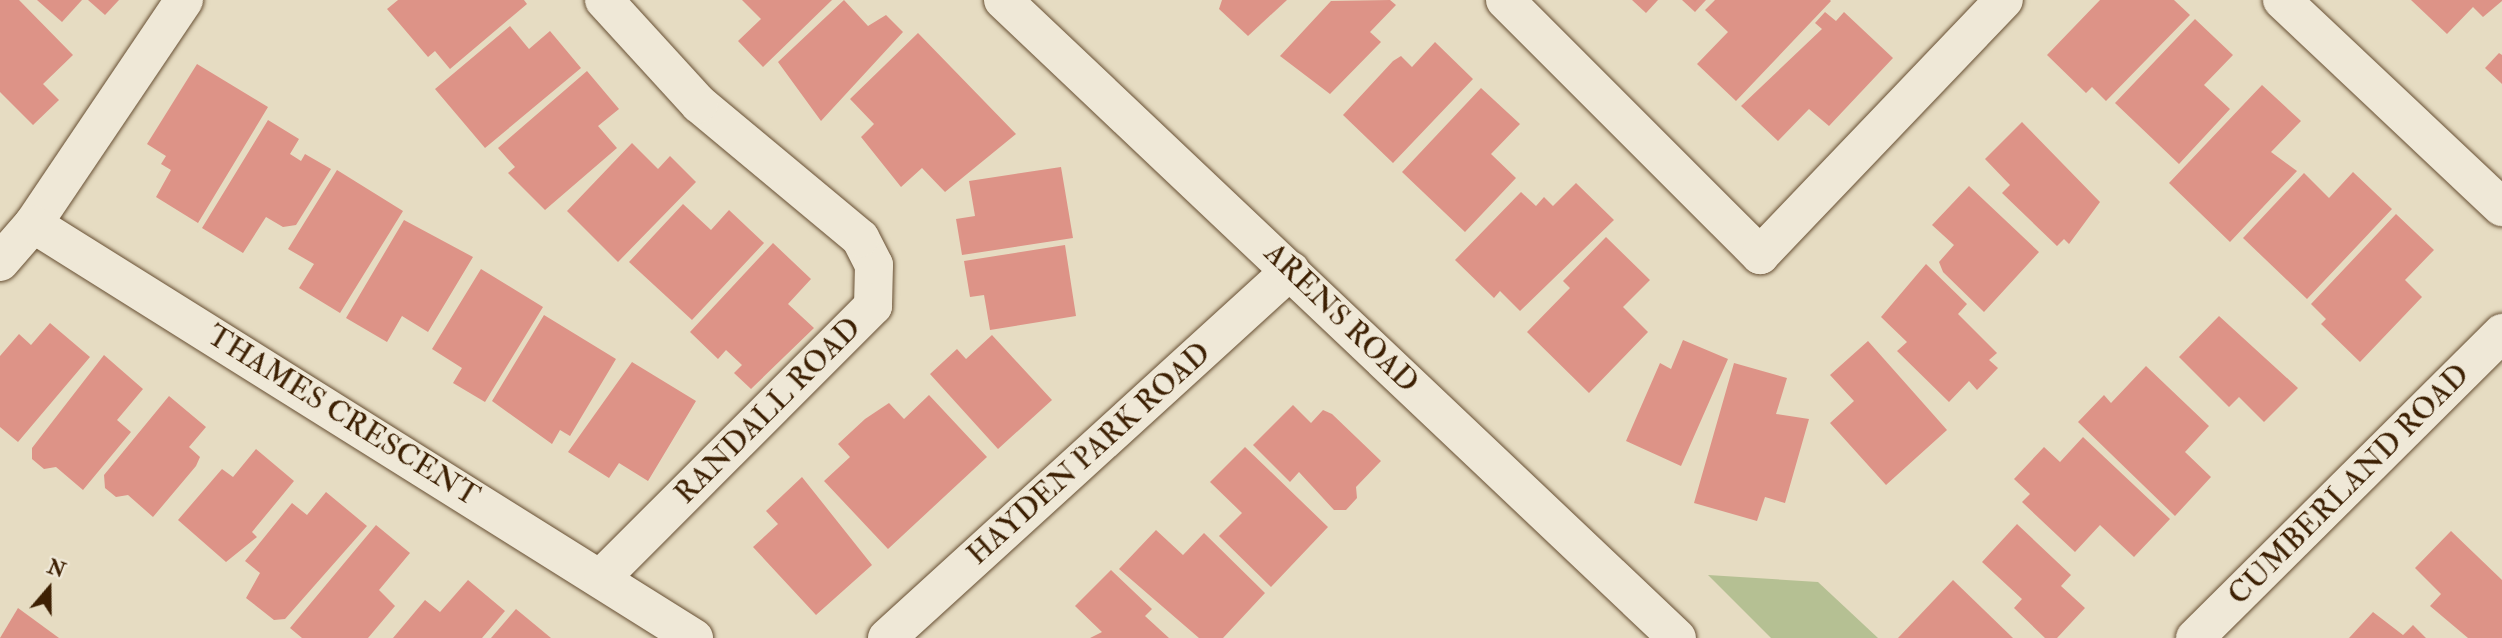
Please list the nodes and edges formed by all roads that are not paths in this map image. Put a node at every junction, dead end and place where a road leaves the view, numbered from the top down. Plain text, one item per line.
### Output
1 (184, 0) edge
2 (604, 0) edge
3 (1003, 0) edge
4 (1505, 0) edge
5 (2004, 0) edge
6 (2282, 0) edge
7 (2502, 207) edge
8 (33, 224) junction
9 (0, 262) edge
10 (1291, 270) junction
11 (2502, 333) edge
12 (603, 576) junction
13 (694, 638) edge
14 (887, 638) edge
15 (1676, 638) edge
16 (2195, 638) edge

1 - 8 street
2 - 12 street, RANDALL ROAD
3 - 10 street, ARENS ROAD
4 - 5 street
6 - 7 street
8 - 9 street
8 - 12 street, THAMES CRESCENT
10 - 14 street, HAYDEN PARK ROAD
10 - 15 street, ARENS ROAD
11 - 16 street, CUMBERLAND ROAD
12 - 13 street, THAMES CRESCENT

